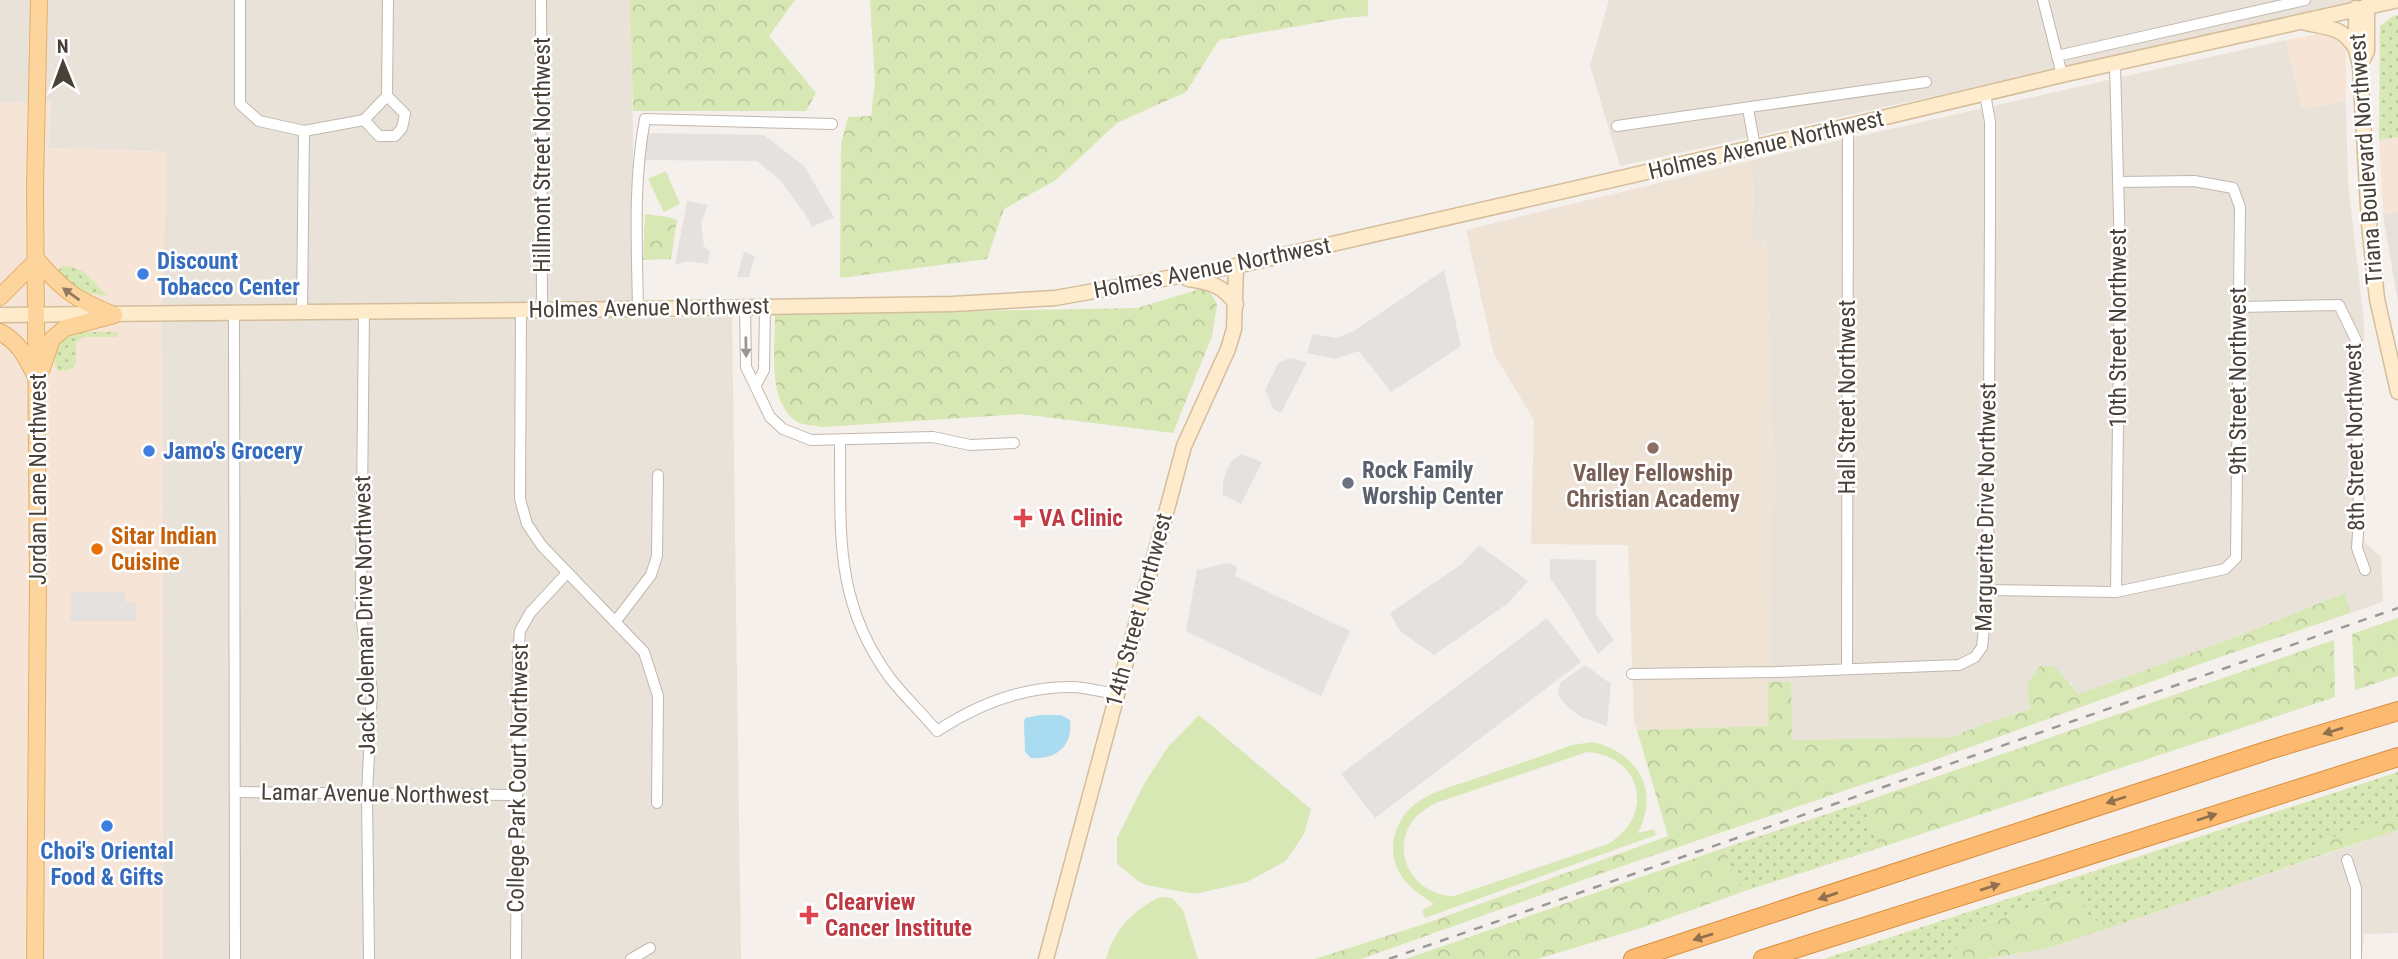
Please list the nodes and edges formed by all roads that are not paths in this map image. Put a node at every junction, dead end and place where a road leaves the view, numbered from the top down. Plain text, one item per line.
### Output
1 (39, 0) edge
2 (240, 0) edge
3 (388, 0) edge
4 (541, 0) edge
5 (2043, 0) edge
6 (2305, 0) edge
7 (2398, 0) edge
8 (2361, 6) junction
9 (2301, 22) junction
10 (2356, 50) junction
11 (2057, 56) junction
12 (2115, 64) junction
13 (2360, 65) junction
14 (2062, 75) junction
15 (1926, 82) dead end
16 (1985, 94) junction
17 (387, 96) junction
18 (1748, 109) junction
19 (363, 120) junction
20 (832, 124) dead end
21 (1848, 126) junction
22 (1617, 127) dead end
23 (304, 131) junction
24 (1755, 147) junction
25 (2118, 181) junction
26 (1270, 258) junction
27 (37, 260) junction
28 (1237, 266) junction
29 (1180, 277) junction
30 (0, 297) edge
31 (1236, 299) junction
32 (745, 307) junction
33 (765, 307) junction
34 (2239, 307) junction
35 (638, 309) junction
36 (521, 310) junction
37 (541, 310) junction
38 (364, 312) junction
39 (234, 313) junction
40 (302, 313) junction
41 (0, 315) edge
42 (114, 315) junction
43 (35, 316) junction
44 (0, 332) edge
45 (38, 379) junction
46 (756, 385) junction
47 (2398, 392) edge
48 (840, 440) junction
49 (1014, 443) dead end
50 (657, 475) dead end
51 (2365, 570) dead end
52 (567, 573) junction
53 (1988, 590) junction
54 (2116, 592) junction
55 (615, 622) junction
56 (1847, 668) junction
57 (1632, 674) dead end
58 (1117, 694) junction
59 (2398, 711) edge
60 (2398, 757) edge
61 (235, 792) junction
62 (367, 795) junction
63 (516, 795) junction
64 (657, 803) dead end
65 (2347, 860) dead end
66 (650, 948) dead end
67 (36, 959) edge
68 (235, 959) edge
69 (369, 959) edge
70 (516, 959) edge
71 (631, 959) edge
72 (1046, 959) edge
73 (1633, 959) edge
74 (1763, 959) edge
75 (2356, 959) edge

1 - 27 main road, Jordan Lane Northwest
2 - 23 street
3 - 17 street
4 - 37 street, Hillmont Street Northwest
5 - 11 street
6 - 11 street
7 - 8 main road, Holmes Avenue Northwest
8 - 9 main road, Holmes Avenue Northwest
8 - 10 main road, Triana Boulevard Northwest
8 - 13 main road
9 - 10 main road
9 - 12 main road, Holmes Avenue Northwest
10 - 13 main road, Triana Boulevard Northwest
11 - 14 street
12 - 14 main road, Holmes Avenue Northwest
12 - 25 street, 10th Street Northwest
13 - 47 main road, Triana Boulevard Northwest
14 - 16 main road, Holmes Avenue Northwest
15 - 18 street
16 - 21 main road, Holmes Avenue Northwest
16 - 53 street, Marguerite Drive Northwest
17 - 19 street
17 - 19 street
18 - 22 street
18 - 24 street
19 - 23 street
20 - 35 street
21 - 24 main road, Holmes Avenue Northwest
21 - 56 street, Hall Street Northwest
23 - 40 street
24 - 26 main road, Holmes Avenue Northwest
25 - 34 street, 9th Street Northwest
25 - 54 street, 10th Street Northwest
26 - 28 main road, Holmes Avenue Northwest
26 - 31 main road
27 - 30 main road
42 -> 27 main road
27 - 43 main road, Jordan Lane Northwest
28 - 29 main road, Holmes Avenue Northwest
28 - 31 main road, 14th Street Northwest
29 - 31 main road
29 - 33 main road, Holmes Avenue Northwest
31 - 58 main road, 14th Street Northwest
32 - 33 main road, Holmes Avenue Northwest
32 - 35 main road, Holmes Avenue Northwest
32 -> 46 street
33 - 46 street
34 - 51 street, 8th Street Northwest
34 - 54 street, 9th Street Northwest
35 - 37 main road, Holmes Avenue Northwest
36 - 37 main road, Holmes Avenue Northwest
36 - 38 main road, Holmes Avenue Northwest
36 - 52 street
38 - 40 main road, Holmes Avenue Northwest
38 - 62 street, Jack Coleman Drive Northwest
39 - 40 main road, Holmes Avenue Northwest
39 - 42 main road, Holmes Avenue Northwest
39 - 61 street
41 - 43 main road, Holmes Avenue Northwest
42 - 43 main road, Holmes Avenue Northwest
42 - 45 main road
43 - 45 main road, Jordan Lane Northwest
44 - 45 main road
45 - 67 main road, Jordan Lane Northwest
46 - 48 street
48 - 49 street
48 - 58 street
50 - 55 street
52 - 55 street
52 - 63 street, College Park Court Northwest
53 - 54 street
53 - 56 street, Marguerite Drive Northwest
55 - 64 street
56 - 57 street, Marguerite Drive Northwest
58 - 72 main road, 14th Street Northwest
59 -> 73 highway
74 -> 60 highway
61 - 62 street, Lamar Avenue Northwest
61 - 68 street
62 - 63 street, Lamar Avenue Northwest
62 - 69 street, Jack Coleman Drive Northwest
63 - 70 street, College Park Court Northwest
65 - 75 street
66 - 71 street

